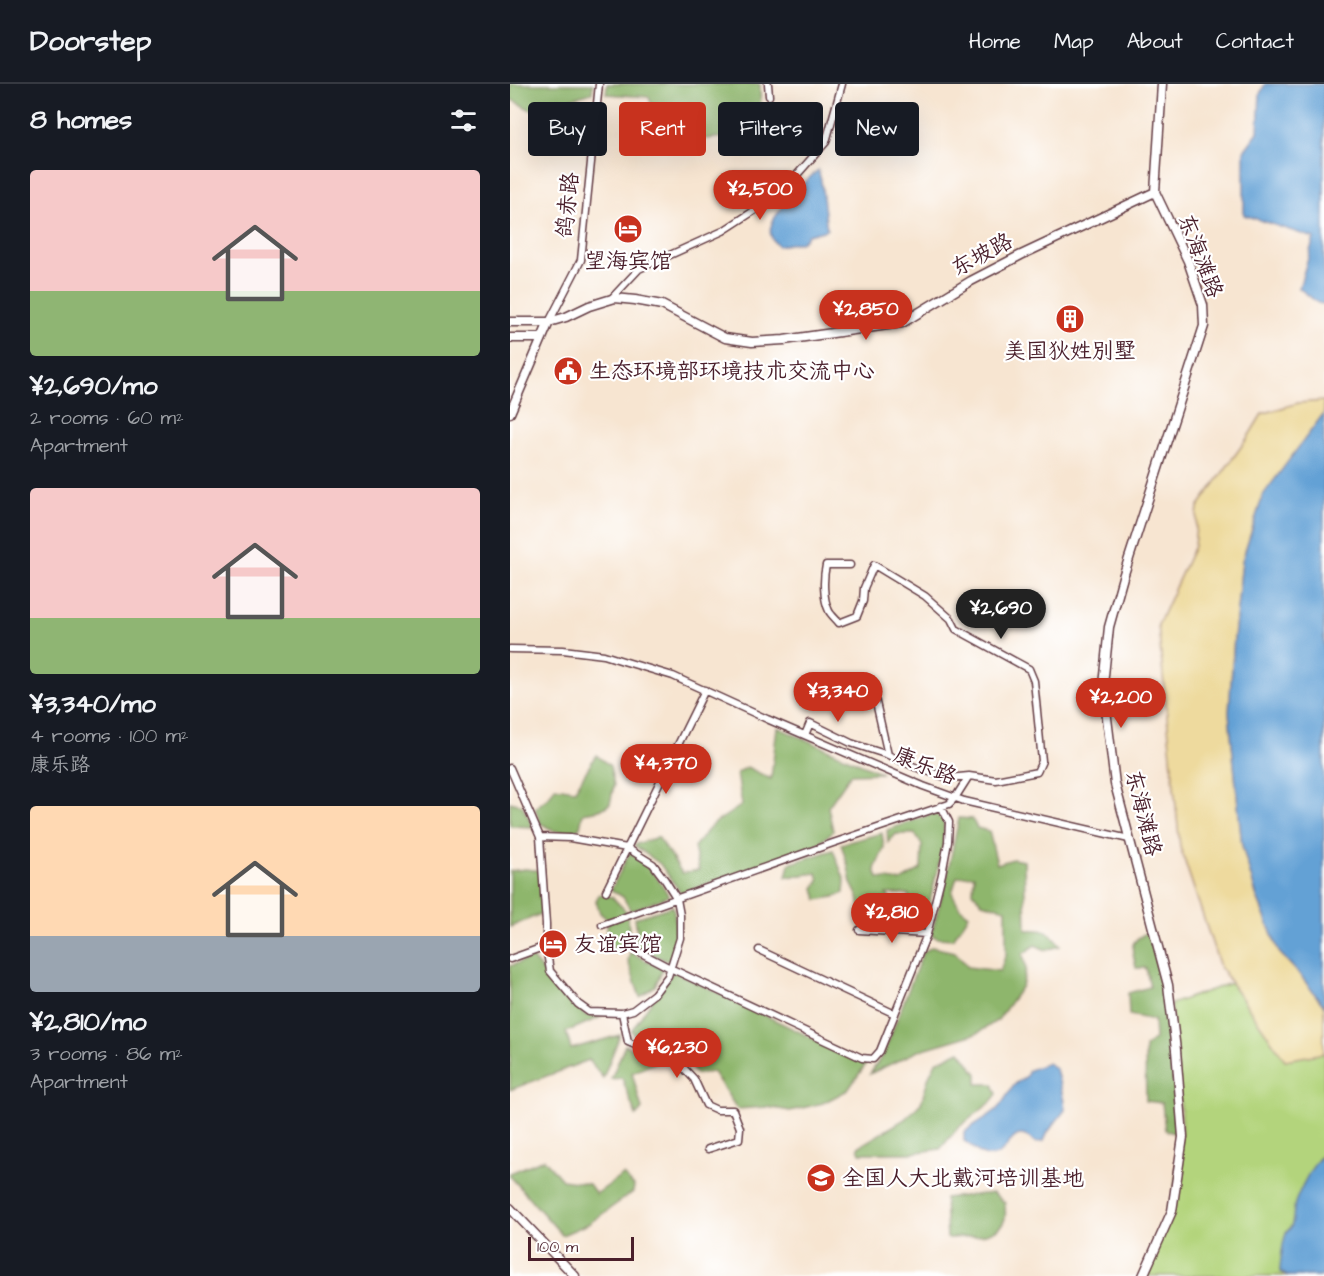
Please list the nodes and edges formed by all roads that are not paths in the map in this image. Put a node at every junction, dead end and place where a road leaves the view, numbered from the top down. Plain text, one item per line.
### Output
1 (599, 84) edge
2 (768, 84) edge
3 (842, 84) edge
4 (1162, 84) edge
5 (769, 96) dead end
6 (1155, 192) junction
7 (609, 300) junction
8 (510, 322) edge
9 (549, 322) junction
10 (510, 338) edge
11 (542, 338) junction
12 (510, 413) edge
13 (850, 565) dead end
14 (510, 649) edge
15 (858, 689) dead end
16 (705, 690) junction
17 (805, 735) junction
18 (888, 755) junction
19 (510, 768) edge
20 (969, 776) junction
21 (955, 798) junction
22 (941, 807) junction
23 (540, 837) junction
24 (1129, 839) junction
25 (627, 848) junction
26 (606, 891) dead end
27 (677, 899) junction
28 (602, 925) dead end
29 (859, 930) dead end
30 (927, 934) junction
31 (546, 946) junction
32 (630, 947) dead end
33 (759, 950) dead end
34 (510, 959) edge
35 (670, 968) junction
36 (622, 1013) junction
37 (895, 1014) junction
38 (708, 1149) dead end
39 (510, 1208) edge
40 (574, 1276) edge
41 (1143, 1276) edge

1 - 9 street, 鸽赤路
2 - 5 street
3 - 7 street
4 - 6 main road
6 - 7 main road, 东坡路
6 - 24 main road, 东海滩路
7 - 9 main road, 东坡路
8 - 9 main road, 东坡路
9 - 11 main road
10 - 11 main road
11 - 12 main road
13 - 20 street
14 - 16 street, 康乐路
15 - 18 street
16 - 17 street, 康乐路
16 - 25 street
17 - 18 street
17 - 21 street, 康乐路
18 - 20 street
19 - 23 street
20 - 21 street
21 - 22 street
21 - 24 street, 康乐路
22 - 27 street
22 - 30 street
23 - 25 street
23 - 31 street
24 - 41 main road, 东海滩路
25 - 26 street
25 - 27 street
27 - 28 street
27 - 35 street
29 - 30 street
30 - 37 street
31 - 34 street
31 - 36 street
32 - 35 street
33 - 37 street
35 - 36 street
35 - 37 street
36 - 38 street
39 - 40 main road

